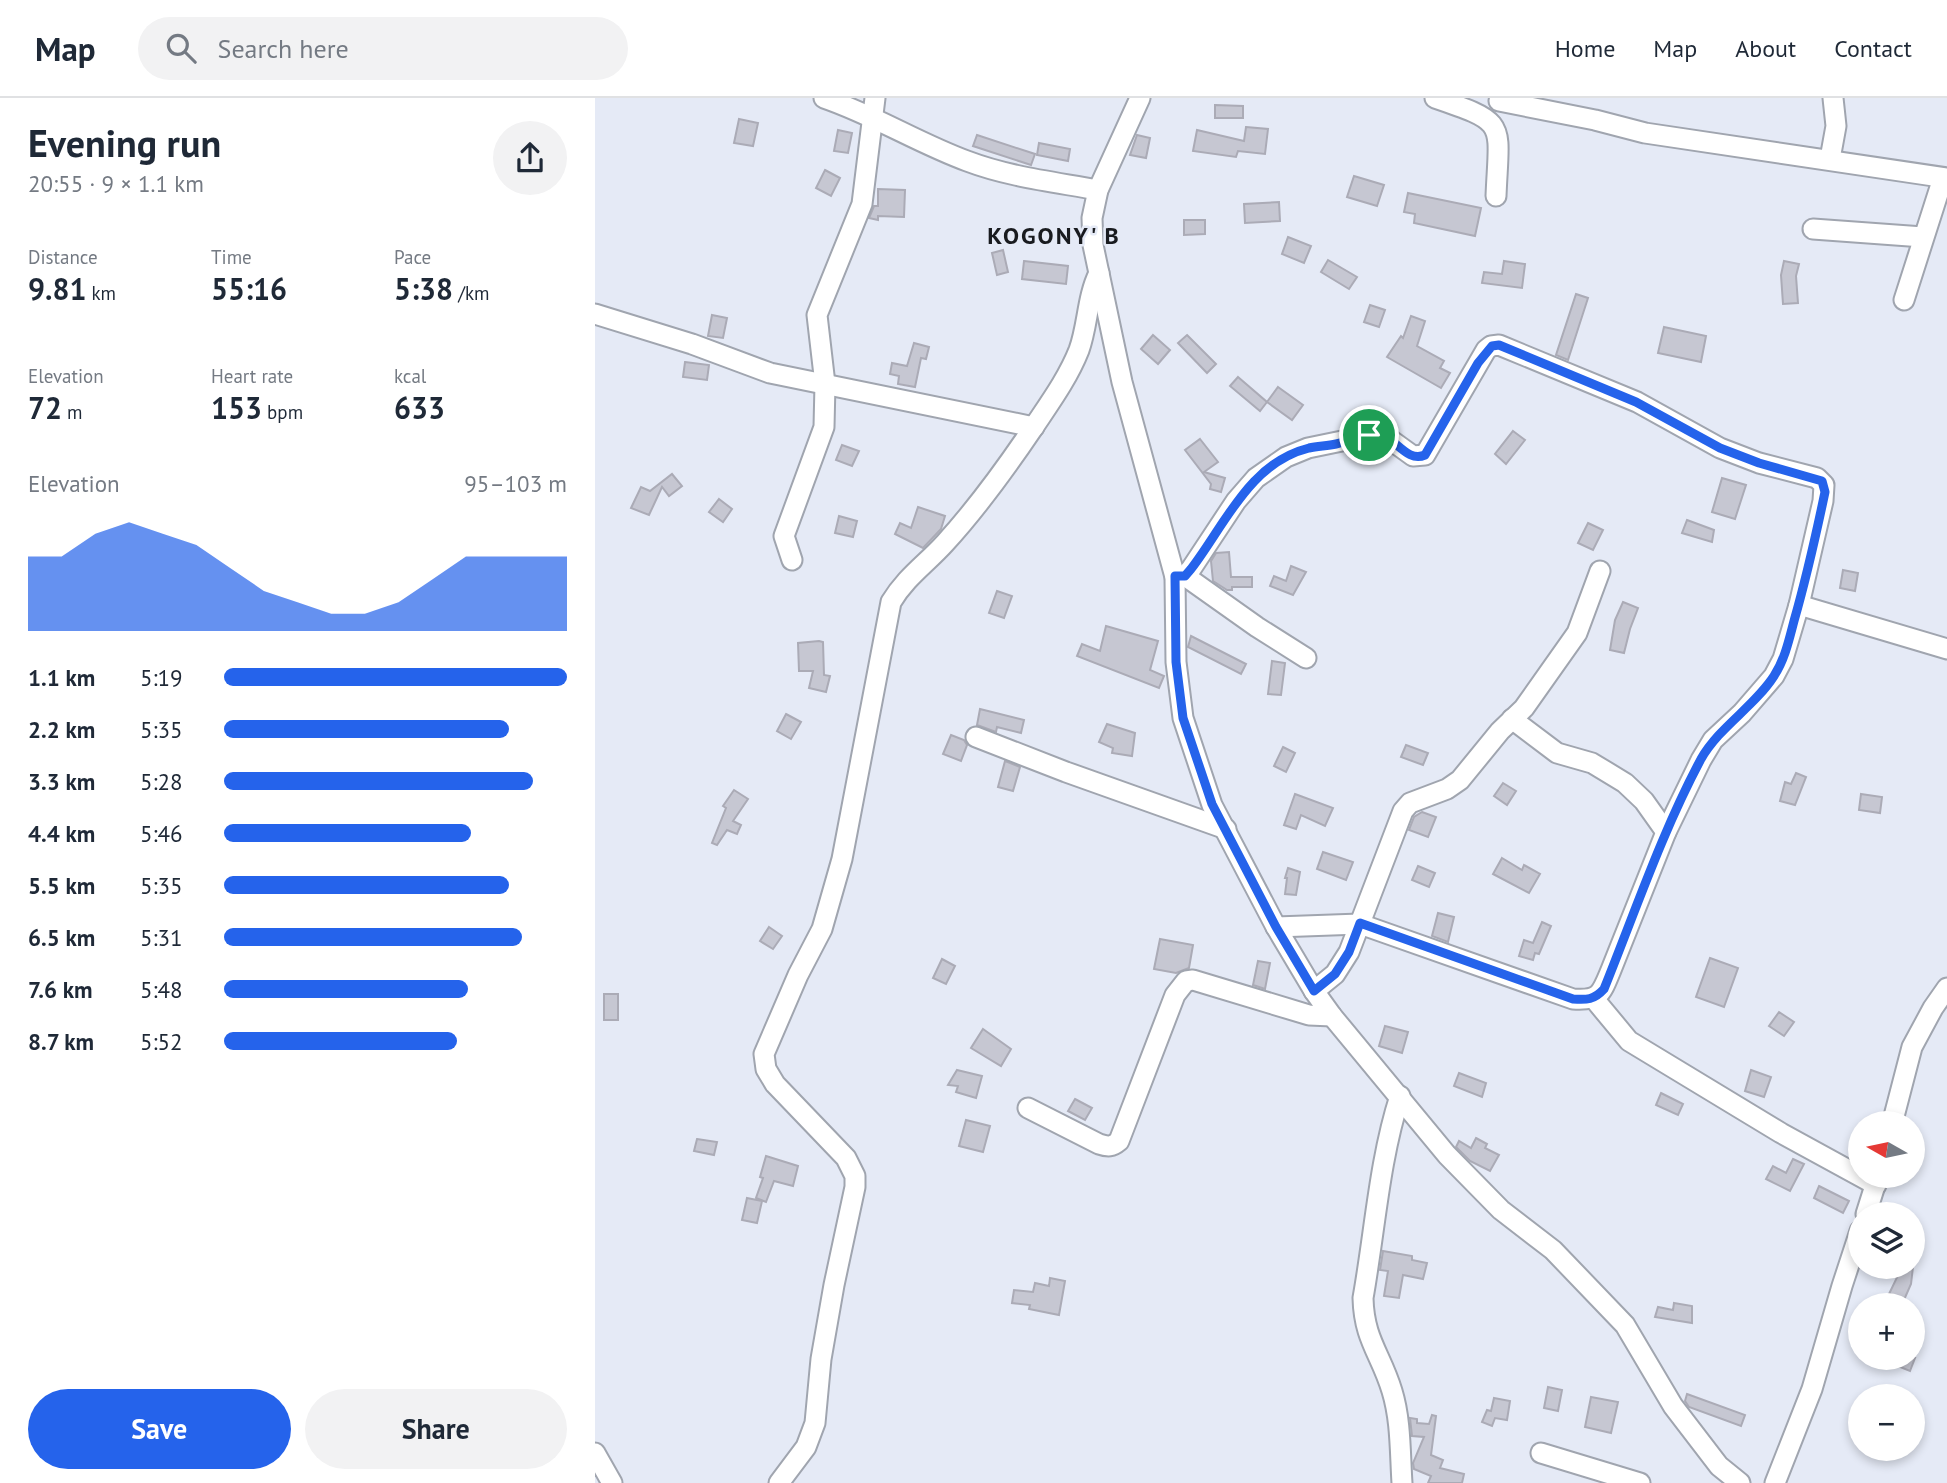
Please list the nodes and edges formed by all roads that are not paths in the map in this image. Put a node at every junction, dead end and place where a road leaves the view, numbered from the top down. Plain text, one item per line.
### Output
1 (824, 98) edge
2 (1140, 98) edge
3 (1436, 98) edge
4 (1833, 98) edge
5 (1499, 101) dead end
6 (874, 108) edge
7 (1829, 159) junction
8 (1945, 178) edge
9 (1098, 190) junction
10 (1496, 196) dead end
11 (1813, 229) dead end
12 (1923, 237) junction
13 (1100, 272) junction
14 (1905, 300) dead end
15 (595, 314) edge
16 (825, 384) junction
17 (1034, 426) junction
18 (792, 560) dead end
19 (1600, 571) dead end
20 (1180, 576) junction
21 (1799, 605) junction
22 (1947, 649) edge
23 (1306, 657) dead end
24 (1512, 719) junction
25 (976, 737) dead end
26 (1226, 829) junction
27 (1666, 832) junction
28 (1360, 923) junction
29 (1276, 927) junction
30 (1947, 988) edge
31 (1314, 991) junction
32 (1597, 997) junction
33 (1332, 1016) junction
34 (1400, 1096) junction
35 (1028, 1108) dead end
36 (1895, 1111) edge
37 (1848, 1166) edge
38 (1848, 1268) edge
39 (595, 1453) edge
40 (1541, 1453) dead end
41 (612, 1483) edge
42 (779, 1483) edge
43 (1402, 1483) edge
44 (1640, 1483) edge
45 (1739, 1483) edge
46 (1775, 1483) edge

1 - 6 street
2 - 9 street
3 - 10 street
4 - 7 street
5 - 7 street
6 - 9 street
6 - 16 street
7 - 8 street
8 - 12 street
9 - 13 street
11 - 12 street
12 - 14 street
13 - 17 street
13 - 20 street
15 - 16 street
16 - 17 street
16 - 18 street
17 - 42 street
19 - 24 street
20 - 21 street
20 - 23 street
20 - 26 street
21 - 22 street
21 - 27 street
24 - 27 street
24 - 28 street
25 - 26 street
26 - 29 street
27 - 32 street
28 - 29 street
28 - 31 street
28 - 32 street
29 - 31 street
30 - 36 street
31 - 33 street
32 - 37 street
33 - 34 street
33 - 35 street
34 - 43 street
34 - 45 street
38 - 46 street
39 - 41 street
40 - 44 street

